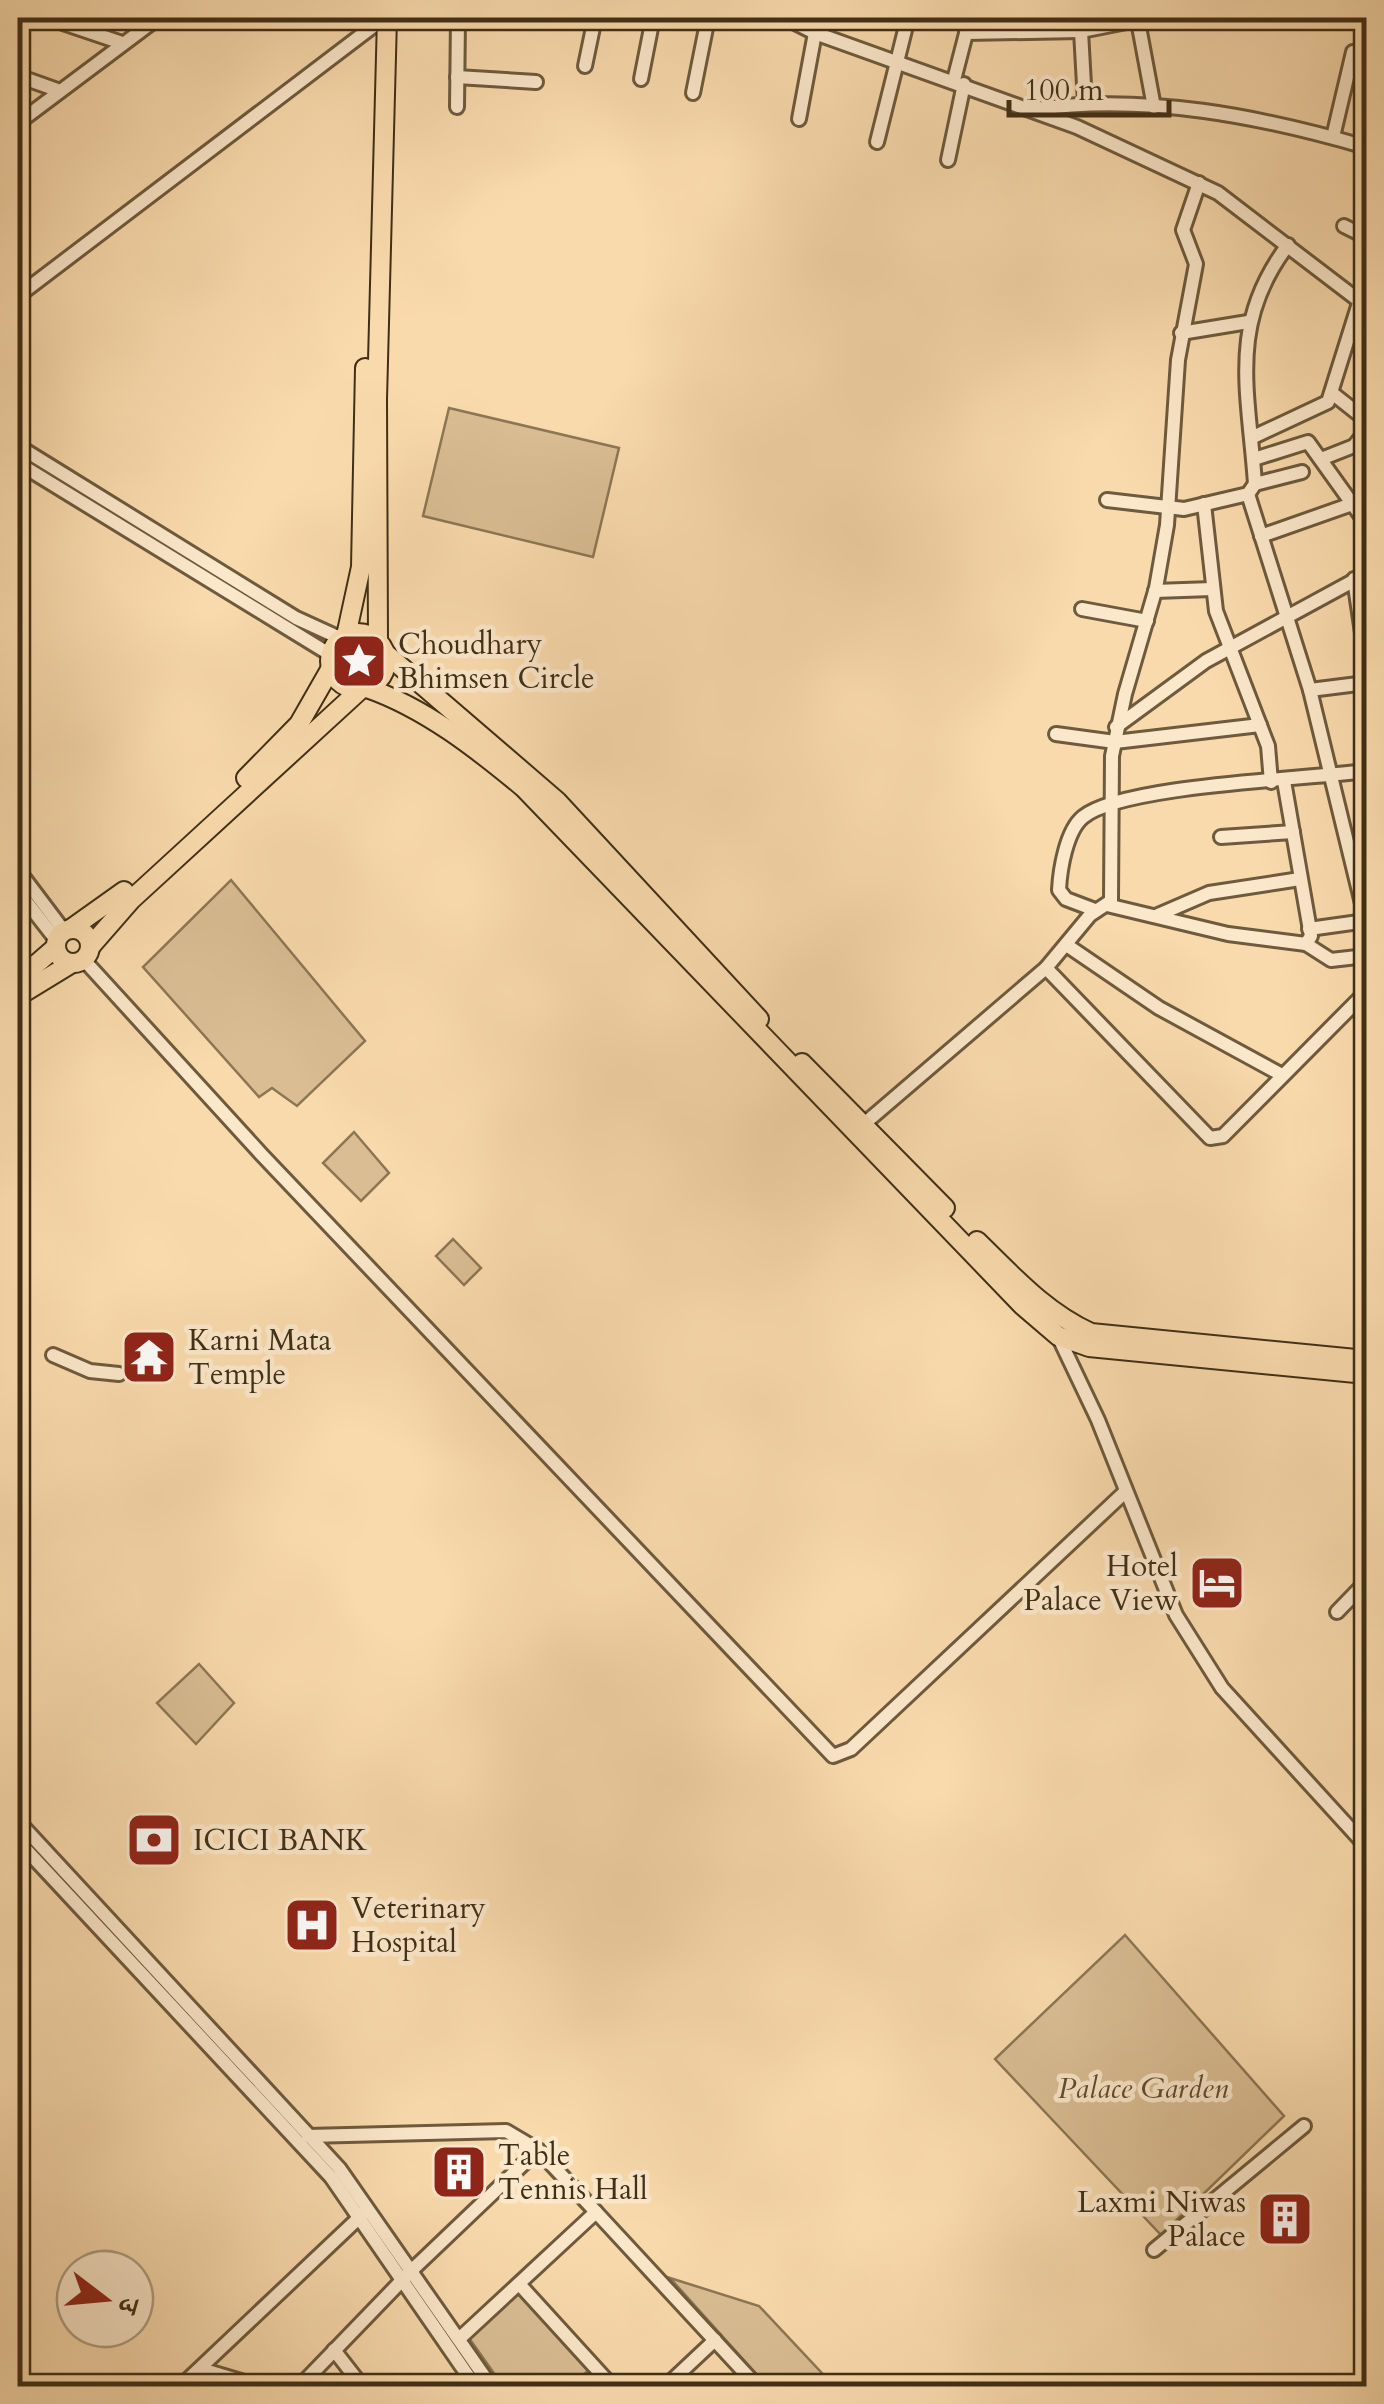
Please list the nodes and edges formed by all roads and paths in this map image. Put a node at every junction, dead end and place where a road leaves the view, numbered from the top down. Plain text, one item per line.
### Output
1 (48, 18) edge
2 (158, 18) edge
3 (458, 18) edge
4 (595, 18) edge
5 (653, 18) edge
6 (708, 18) edge
7 (785, 18) edge
8 (908, 18) edge
9 (970, 18) edge
10 (1142, 19) edge
11 (380, 20) edge
12 (1081, 31) junction
13 (815, 32) junction
14 (966, 34) junction
15 (122, 43) junction
16 (1366, 55) edge
17 (898, 60) junction
18 (585, 66) dead end
19 (18, 76) edge
20 (457, 77) junction
21 (641, 79) dead end
22 (536, 82) dead end
23 (959, 82) junction
24 (60, 91) junction
25 (693, 93) dead end
26 (1085, 103) junction
27 (457, 106) dead end
28 (1154, 107) junction
29 (1032, 110) junction
30 (799, 119) dead end
31 (18, 122) edge
32 (1333, 138) junction
33 (877, 142) dead end
34 (1366, 147) edge
35 (948, 160) dead end
36 (1199, 184) junction
37 (1344, 226) dead end
38 (1366, 237) edge
39 (1288, 244) junction
40 (18, 296) edge
41 (1363, 303) edge
42 (1248, 322) junction
43 (1181, 332) junction
44 (1332, 393) junction
45 (1366, 420) edge
46 (1366, 430) edge
47 (1252, 438) junction
48 (18, 446) edge
49 (1254, 459) junction
50 (1321, 459) junction
51 (18, 463) edge
52 (1302, 472) dead end
53 (1251, 489) junction
54 (1107, 500) dead end
55 (1204, 504) junction
56 (1352, 504) junction
57 (1168, 510) junction
58 (1366, 522) edge
59 (1261, 536) junction
60 (1360, 577) edge
61 (1212, 589) junction
62 (1155, 592) junction
63 (1082, 609) dead end
64 (1285, 616) junction
65 (1147, 620) junction
66 (344, 638) junction
67 (382, 647) junction
68 (1230, 647) junction
69 (1366, 660) edge
70 (331, 662) junction
71 (1366, 684) edge
72 (364, 689) junction
73 (1310, 690) junction
74 (1260, 725) junction
75 (1116, 727) junction
76 (1056, 734) dead end
77 (1115, 742) junction
78 (1366, 771) edge
79 (1333, 776) junction
80 (1277, 782) junction
81 (1110, 804) junction
82 (1293, 832) junction
83 (1221, 837) dead end
84 (18, 870) edge
85 (1361, 871) edge
86 (1300, 879) junction
87 (18, 892) edge
88 (1101, 907) junction
89 (1158, 916) junction
90 (1366, 921) edge
91 (1308, 936) junction
92 (62, 937) junction
93 (1068, 946) junction
94 (1366, 956) edge
95 (82, 957) junction
96 (1046, 968) junction
97 (18, 980) edge
98 (1366, 992) edge
99 (18, 996) edge
100 (1282, 1075) junction
101 (864, 1124) junction
102 (1058, 1336) junction
103 (53, 1355) dead end
104 (1366, 1360) edge
105 (119, 1374) dead end
106 (1366, 1374) edge
107 (1126, 1492) junction
108 (1366, 1582) edge
109 (1337, 1612) dead end
110 (18, 1821) edge
111 (18, 1841) edge
112 (1366, 1846) edge
113 (1304, 2126) dead end
114 (312, 2136) junction
115 (295, 2138) junction
116 (538, 2150) junction
117 (364, 2212) junction
118 (596, 2212) junction
119 (1154, 2250) dead end
120 (407, 2275) junction
121 (520, 2284) junction
122 (458, 2339) junction
123 (715, 2340) junction
124 (334, 2350) junction
125 (201, 2369) junction
126 (600, 2374) junction
127 (181, 2386) edge
128 (258, 2386) edge
129 (300, 2386) edge
130 (362, 2386) edge
131 (475, 2386) edge
132 (491, 2386) edge
133 (586, 2386) edge
134 (612, 2386) edge
135 (666, 2386) edge
136 (757, 2386) edge

1 - 15 street
2 - 15 street
3 - 20 street
4 - 18 street
5 - 21 street
6 - 25 street
7 - 13 street
8 - 17 street
9 - 14 street
10 - 12 street
10 - 28 street
11 - 40 street
11 - 66 main road
11 - 67 main road
12 - 14 street
12 - 26 street
13 - 17 street
13 - 30 street
14 - 23 street
15 - 24 street
16 - 32 street
17 - 23 street
17 - 33 street
19 - 24 street
20 - 22 street
20 - 27 street
23 - 29 street
23 - 35 street
24 - 31 street
26 - 28 street
26 - 29 street
28 - 32 street
29 - 36 street
32 - 34 street
36 - 39 street
36 - 43 street
37 - 38 street
39 - 41 street
39 - 42 street
41 - 44 street
42 - 43 street
42 - 47 street
43 - 57 street
44 - 45 street
44 - 47 street
46 - 50 street
47 - 49 street
48 - 66 street
49 - 50 street
49 - 53 street
50 - 56 street
51 - 70 street
52 - 53 street
53 - 55 street
53 - 59 street
54 - 57 street
55 - 57 street
55 - 61 street
56 - 58 street
56 - 59 street
57 - 62 street
59 - 64 street
60 - 64 street
60 - 69 street
61 - 62 street
61 - 68 street
62 - 65 street
63 - 65 street
64 - 68 street
64 - 73 street
65 - 75 street
66 - 67 main road
66 - 70 main road
67 - 72 main road
67 - 101 main road
68 - 74 street
68 - 75 street
70 - 72 main road
70 - 92 main road
71 - 73 street
72 - 95 main road
72 - 102 main road
73 - 79 street
74 - 77 street
74 - 80 street
75 - 77 street
76 - 77 street
77 - 81 street
78 - 79 street
79 - 80 street
79 - 85 street
80 - 81 street
80 - 82 street
81 - 88 street
81 - 88 street
82 - 83 street
82 - 86 street
84 - 92 street
85 - 90 street
86 - 89 street
86 - 91 street
87 - 92 street
88 - 89 street
88 - 93 street
89 - 91 street
90 - 91 street
91 - 94 street
92 - 95 main road
92 - 95 main road
92 - 97 main road
93 - 96 street
93 - 100 street
95 - 99 main road
95 - 107 street
96 - 100 street
96 - 101 street
98 - 100 street
101 - 104 main road
102 - 106 main road
102 - 107 street
103 - 105 street
107 - 112 street
108 - 109 street
110 - 114 street
111 - 115 street
113 - 119 street
114 - 115 street
114 - 116 street
114 - 117 street
115 - 117 street
116 - 118 street
116 - 120 street
117 - 120 street
117 - 125 street
118 - 121 street
118 - 123 street
120 - 122 street
120 - 124 street
120 - 131 street
121 - 122 street
121 - 126 street
122 - 132 street
123 - 135 street
123 - 136 street
124 - 129 street
124 - 130 street
125 - 127 street
125 - 128 street
126 - 133 street
126 - 134 street

